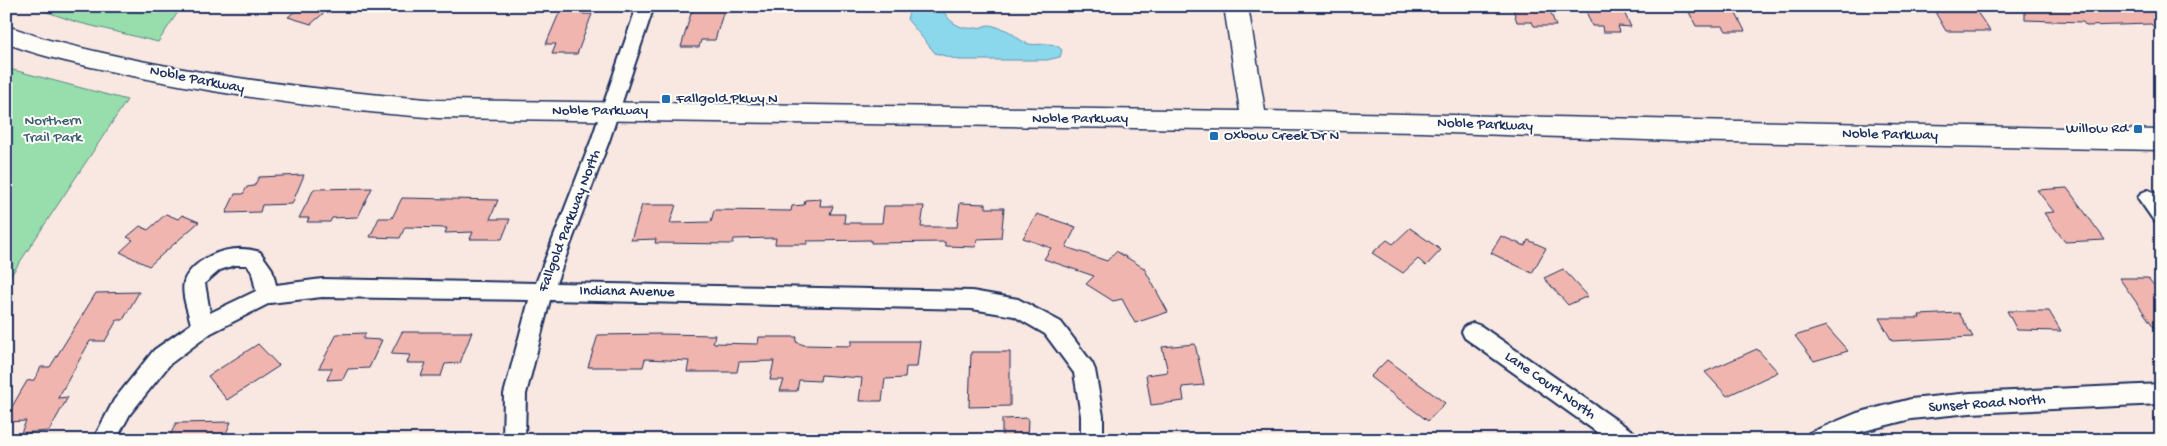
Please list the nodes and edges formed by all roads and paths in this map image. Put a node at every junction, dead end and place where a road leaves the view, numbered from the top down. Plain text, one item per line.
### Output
1 (646, 6) edge
2 (1236, 6) edge
3 (6, 34) edge
4 (609, 110) junction
5 (1254, 121) junction
6 (2161, 140) edge
7 (2148, 198) dead end
8 (2161, 214) edge
9 (544, 290) junction
10 (267, 295) junction
11 (203, 327) junction
12 (1473, 332) dead end
13 (2161, 394) edge
14 (104, 440) edge
15 (514, 440) edge
16 (1092, 440) edge
17 (1626, 440) edge
18 (1818, 440) edge

1 - 4 street, Fallgold Parkway North
2 - 5 main road
3 - 4 main road, Noble Parkway
4 - 5 main road, Noble Parkway
4 - 9 street, Fallgold Parkway North
5 - 6 main road, Noble Parkway
7 - 8 street
9 - 10 street, Indiana Avenue
9 - 15 street, Fallgold Parkway North
9 - 16 street, Indiana Avenue
10 - 11 street, Indiana Avenue
10 - 11 street
11 - 14 street, Indiana Avenue
12 - 17 street, Lane Court North
13 - 18 street, Sunset Road North

